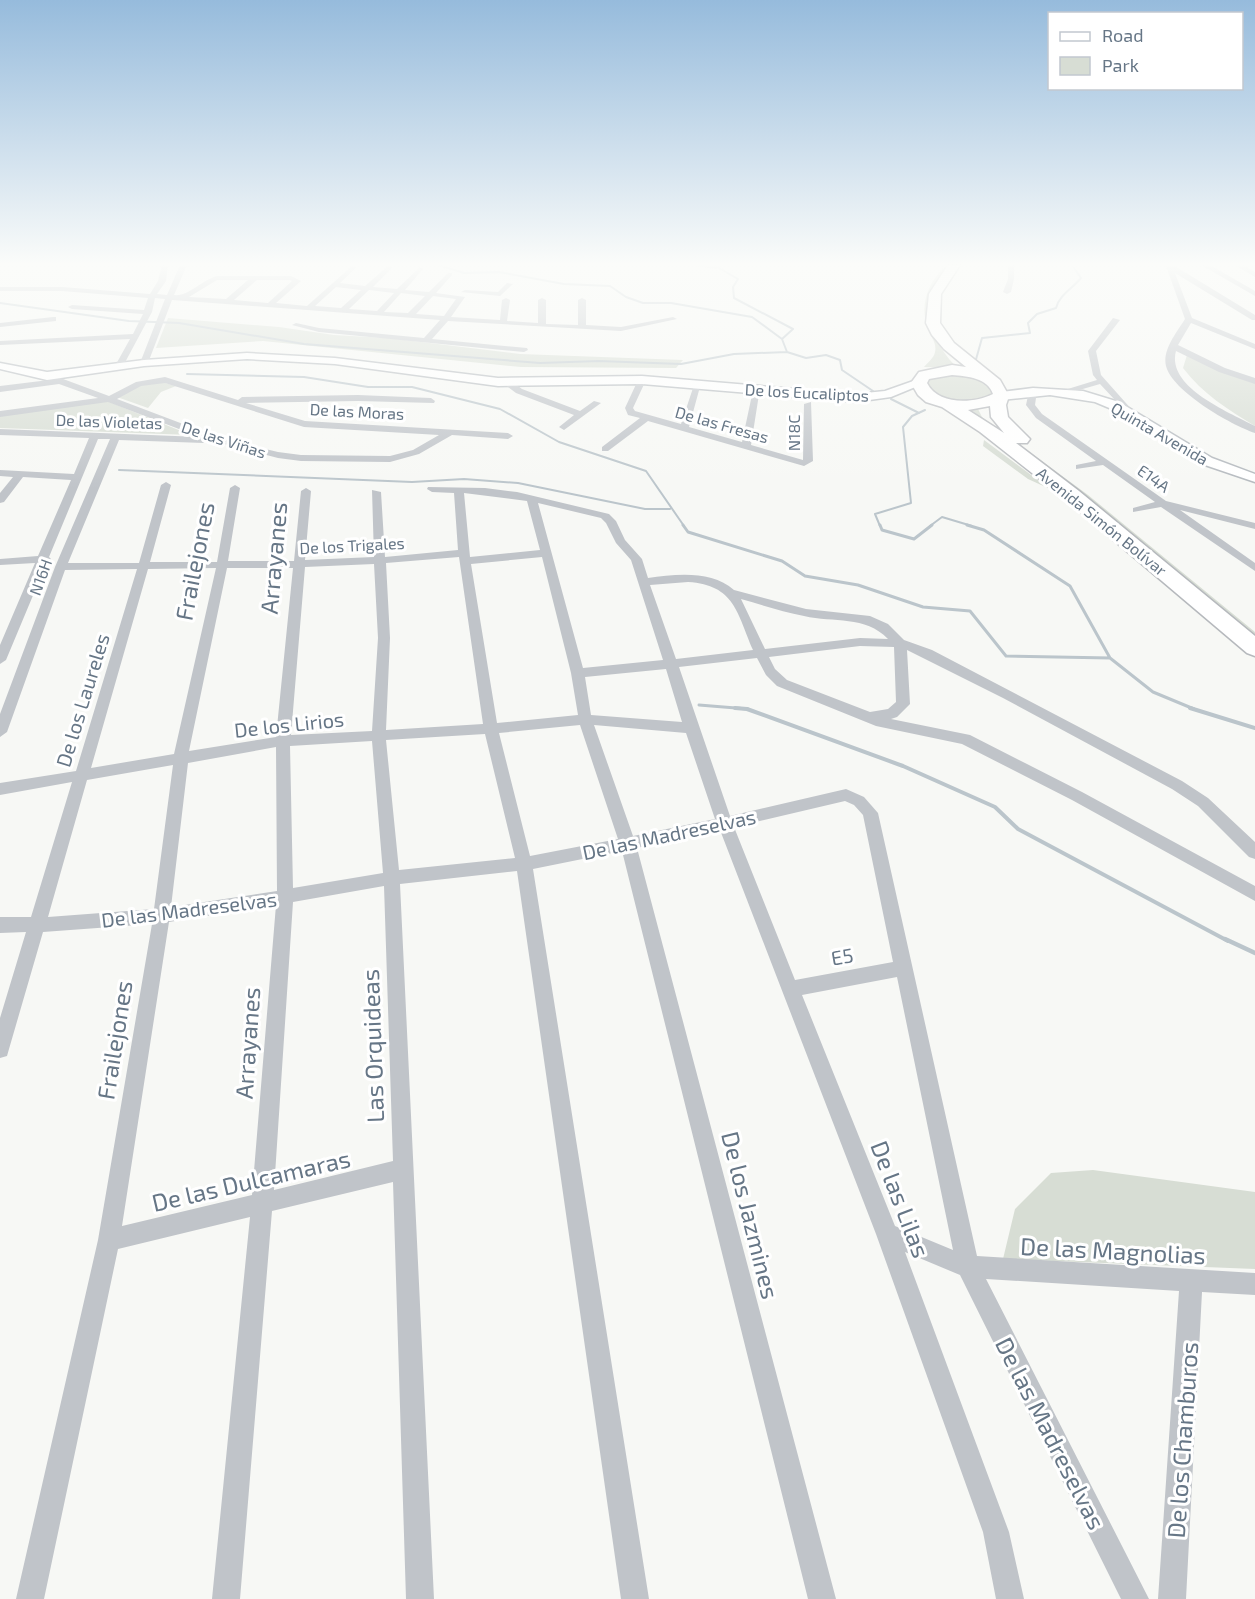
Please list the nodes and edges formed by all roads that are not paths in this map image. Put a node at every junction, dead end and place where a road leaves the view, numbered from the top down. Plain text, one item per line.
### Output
1 (65, 340) edge
2 (132, 340) edge
3 (153, 340) edge
4 (413, 340) edge
5 (930, 340) edge
6 (944, 340) edge
7 (1101, 340) edge
8 (1177, 340) edge
9 (1238, 340) edge
10 (426, 341) joint
11 (0, 343) edge
12 (1173, 346) junction
13 (1255, 347) edge
14 (524, 350) dead end
15 (144, 363) junction
16 (0, 366) edge
17 (118, 366) junction
18 (47, 376) junction
19 (921, 379) junction
20 (642, 380) junction
21 (63, 381) junction
22 (1101, 381) junction
23 (1255, 381) edge
24 (507, 382) junction
25 (698, 385) junction
26 (994, 388) junction
27 (0, 389) edge
28 (757, 390) junction
29 (1036, 392) junction
30 (1062, 392) junction
31 (887, 394) junction
32 (110, 399) junction
33 (232, 400) junction
34 (938, 400) junction
35 (430, 401) dead end
36 (597, 403) dead end
37 (808, 404) dead end
38 (1128, 411) junction
39 (0, 414) edge
40 (581, 415) junction
41 (646, 417) junction
42 (564, 427) dead end
43 (684, 429) junction
44 (1255, 430) edge
45 (0, 432) edge
46 (451, 432) junction
47 (95, 435) junction
48 (116, 436) junction
49 (508, 436) dead end
50 (217, 440) junction
51 (746, 446) junction
52 (605, 449) dead end
53 (808, 461) joint
54 (1105, 462) junction
55 (1078, 467) dead end
56 (0, 474) edge
57 (19, 475) junction
58 (79, 477) junction
59 (1255, 477) edge
60 (166, 485) dead end
61 (236, 488) dead end
62 (432, 489) dead end
63 (306, 491) dead end
64 (459, 491) junction
65 (376, 492) dead end
66 (532, 499) junction
67 (0, 500) edge
68 (1163, 503) junction
69 (1137, 510) dead end
70 (1255, 526) edge
71 (546, 553) junction
72 (465, 557) junction
73 (45, 559) junction
74 (380, 560) junction
75 (0, 562) edge
76 (300, 564) junction
77 (144, 565) junction
78 (222, 565) junction
79 (61, 567) junction
80 (1255, 568) edge
81 (643, 582) junction
82 (729, 592) junction
83 (1255, 627) edge
84 (900, 643) junction
85 (1255, 648) edge
86 (761, 653) junction
87 (0, 660) edge
88 (671, 664) junction
89 (578, 673) junction
90 (865, 717) junction
91 (585, 719) junction
92 (691, 728) junction
93 (490, 729) junction
94 (0, 732) edge
95 (379, 736) junction
96 (283, 741) junction
97 (181, 757) junction
98 (81, 774) junction
99 (0, 789) edge
100 (725, 824) junction
101 (628, 844) junction
102 (1255, 852) edge
103 (524, 864) junction
104 (392, 879) junction
105 (1255, 894) edge
106 (285, 896) junction
107 (162, 915) junction
108 (0, 925) edge
109 (37, 926) junction
110 (903, 968) junction
111 (790, 989) junction
112 (0, 1049) edge
113 (404, 1169) junction
114 (262, 1204) junction
115 (886, 1234) junction
116 (109, 1240) junction
117 (968, 1267) junction
118 (1191, 1282) junction
119 (1255, 1284) edge
120 (30, 1599) edge
121 (226, 1599) edge
122 (420, 1599) edge
123 (635, 1599) edge
124 (822, 1599) edge
125 (1010, 1599) edge
126 (1135, 1599) edge
127 (1172, 1599) edge

1 - 11 street
2 - 17 street
3 - 15 street
4 - 10 street
5 - 19 highway
6 - 26 highway
7 - 22 street
8 - 12 street
9 - 13 street
10 - 14 street
12 - 23 street
12 - 44 street
15 - 17 street, De los Eucaliptos
15 - 24 street, De los Eucaliptos
16 - 18 street, De las Viñas
17 - 18 street, De los Eucaliptos
18 - 21 street, De las Viñas
19 - 26 highway
19 - 31 street, De los Eucaliptos
19 - 34 highway, Avenida Simón Bolívar
20 - 24 street, De los Eucaliptos
20 - 25 street, De los Eucaliptos
20 - 41 street, De las Fresas
21 - 27 street
21 - 32 street, De las Viñas
22 - 30 street
22 - 38 street
24 - 40 street
25 - 28 street, De los Eucaliptos
25 - 43 street
26 - 29 street, Quinta Avenida
26 - 34 highway
26 - 83 highway, Avenida Simón Bolívar
28 - 31 street, De los Eucaliptos
28 - 51 street
29 - 30 street, Quinta Avenida
29 - 54 street, E14A
30 - 38 street, Quinta Avenida
31 - 34 street, De los Eucaliptos
32 - 33 street, De las Moras
32 - 39 street, De las Moras
32 - 50 street, De las Viñas
33 - 35 street
33 - 46 street, De las Moras
34 - 85 highway, Avenida Simón Bolívar
36 - 40 street
37 - 53 street, N18C
38 - 59 street, Quinta Avenida
40 - 42 street
41 - 43 street, De las Fresas
41 - 52 street
43 - 51 street, De las Fresas
45 - 47 street, De las Violetas
46 - 49 street, De las Moras
46 - 50 street, De las Viñas
47 - 48 street, De las Violetas
47 - 58 street
48 - 50 street, De las Violetas
48 - 79 street, N16H
51 - 53 street, De las Fresas
54 - 55 street
54 - 68 street, E14A
56 - 57 street
57 - 58 street
57 - 67 street
58 - 73 street
60 - 77 street, De los Laureles
61 - 78 street, Frailejones
62 - 64 street
63 - 76 street, Arrayanes
64 - 66 street
64 - 72 street
65 - 74 street, Las Orquideas
66 - 71 street, De los Jazmines
66 - 81 street
68 - 69 street
68 - 70 street
68 - 80 street, E14A
71 - 72 street, De los Trigales
71 - 89 street, De los Jazmines
72 - 74 street, De los Trigales
72 - 93 street
73 - 75 street
73 - 87 street
74 - 76 street, De los Trigales
74 - 95 street, Las Orquideas
76 - 78 street, De los Trigales
76 - 96 street, Arrayanes
77 - 78 street, De los Trigales
77 - 79 street, De los Trigales
77 - 98 street, De los Laureles
78 - 97 street, Frailejones
79 - 94 street, N16H
81 - 82 street
81 - 88 street
82 - 84 street
82 - 86 street
84 - 86 street
84 - 90 street
84 - 102 street
86 - 88 street
86 - 90 street
88 - 89 street
88 - 92 street
89 - 91 street, De los Jazmines
90 - 105 street
91 - 92 street, De los Lirios
91 - 93 street, De los Lirios
91 - 101 street, De los Jazmines
92 - 100 street
93 - 95 street, De los Lirios
93 - 103 street
95 - 96 street, De los Lirios
95 - 104 street, Las Orquideas
96 - 97 street, De los Lirios
96 - 106 street, Arrayanes
97 - 98 street, De los Lirios
97 - 107 street, Frailejones
98 - 99 street, De los Lirios
98 - 109 street, De los Laureles
100 - 101 street, De las Madreselvas
100 - 110 street, De las Madreselvas
100 - 111 street, De las Lilas
101 - 103 street, De las Madreselvas
101 - 124 street, De los Jazmines
103 - 104 street, De las Madreselvas
103 - 123 street
104 - 106 street, De las Madreselvas
104 - 113 street, Las Orquideas
106 - 107 street, De las Madreselvas
106 - 114 street, Arrayanes
107 - 109 street, De las Madreselvas
107 - 116 street, Frailejones
108 - 109 street, De las Madreselvas
109 - 112 street, De los Laureles
110 - 111 street, E5
110 - 117 street, De las Madreselvas
111 - 115 street, De las Lilas
113 - 114 street, De las Dulcamaras
113 - 122 street, Las Orquideas
114 - 116 street, De las Dulcamaras
114 - 121 street, Arrayanes
115 - 117 street
115 - 125 street, De las Lilas
116 - 120 street, Frailejones
117 - 118 street, De las Magnolias
117 - 126 street, De las Madreselvas
118 - 119 street, De las Magnolias
118 - 127 street, De los Chamburos

